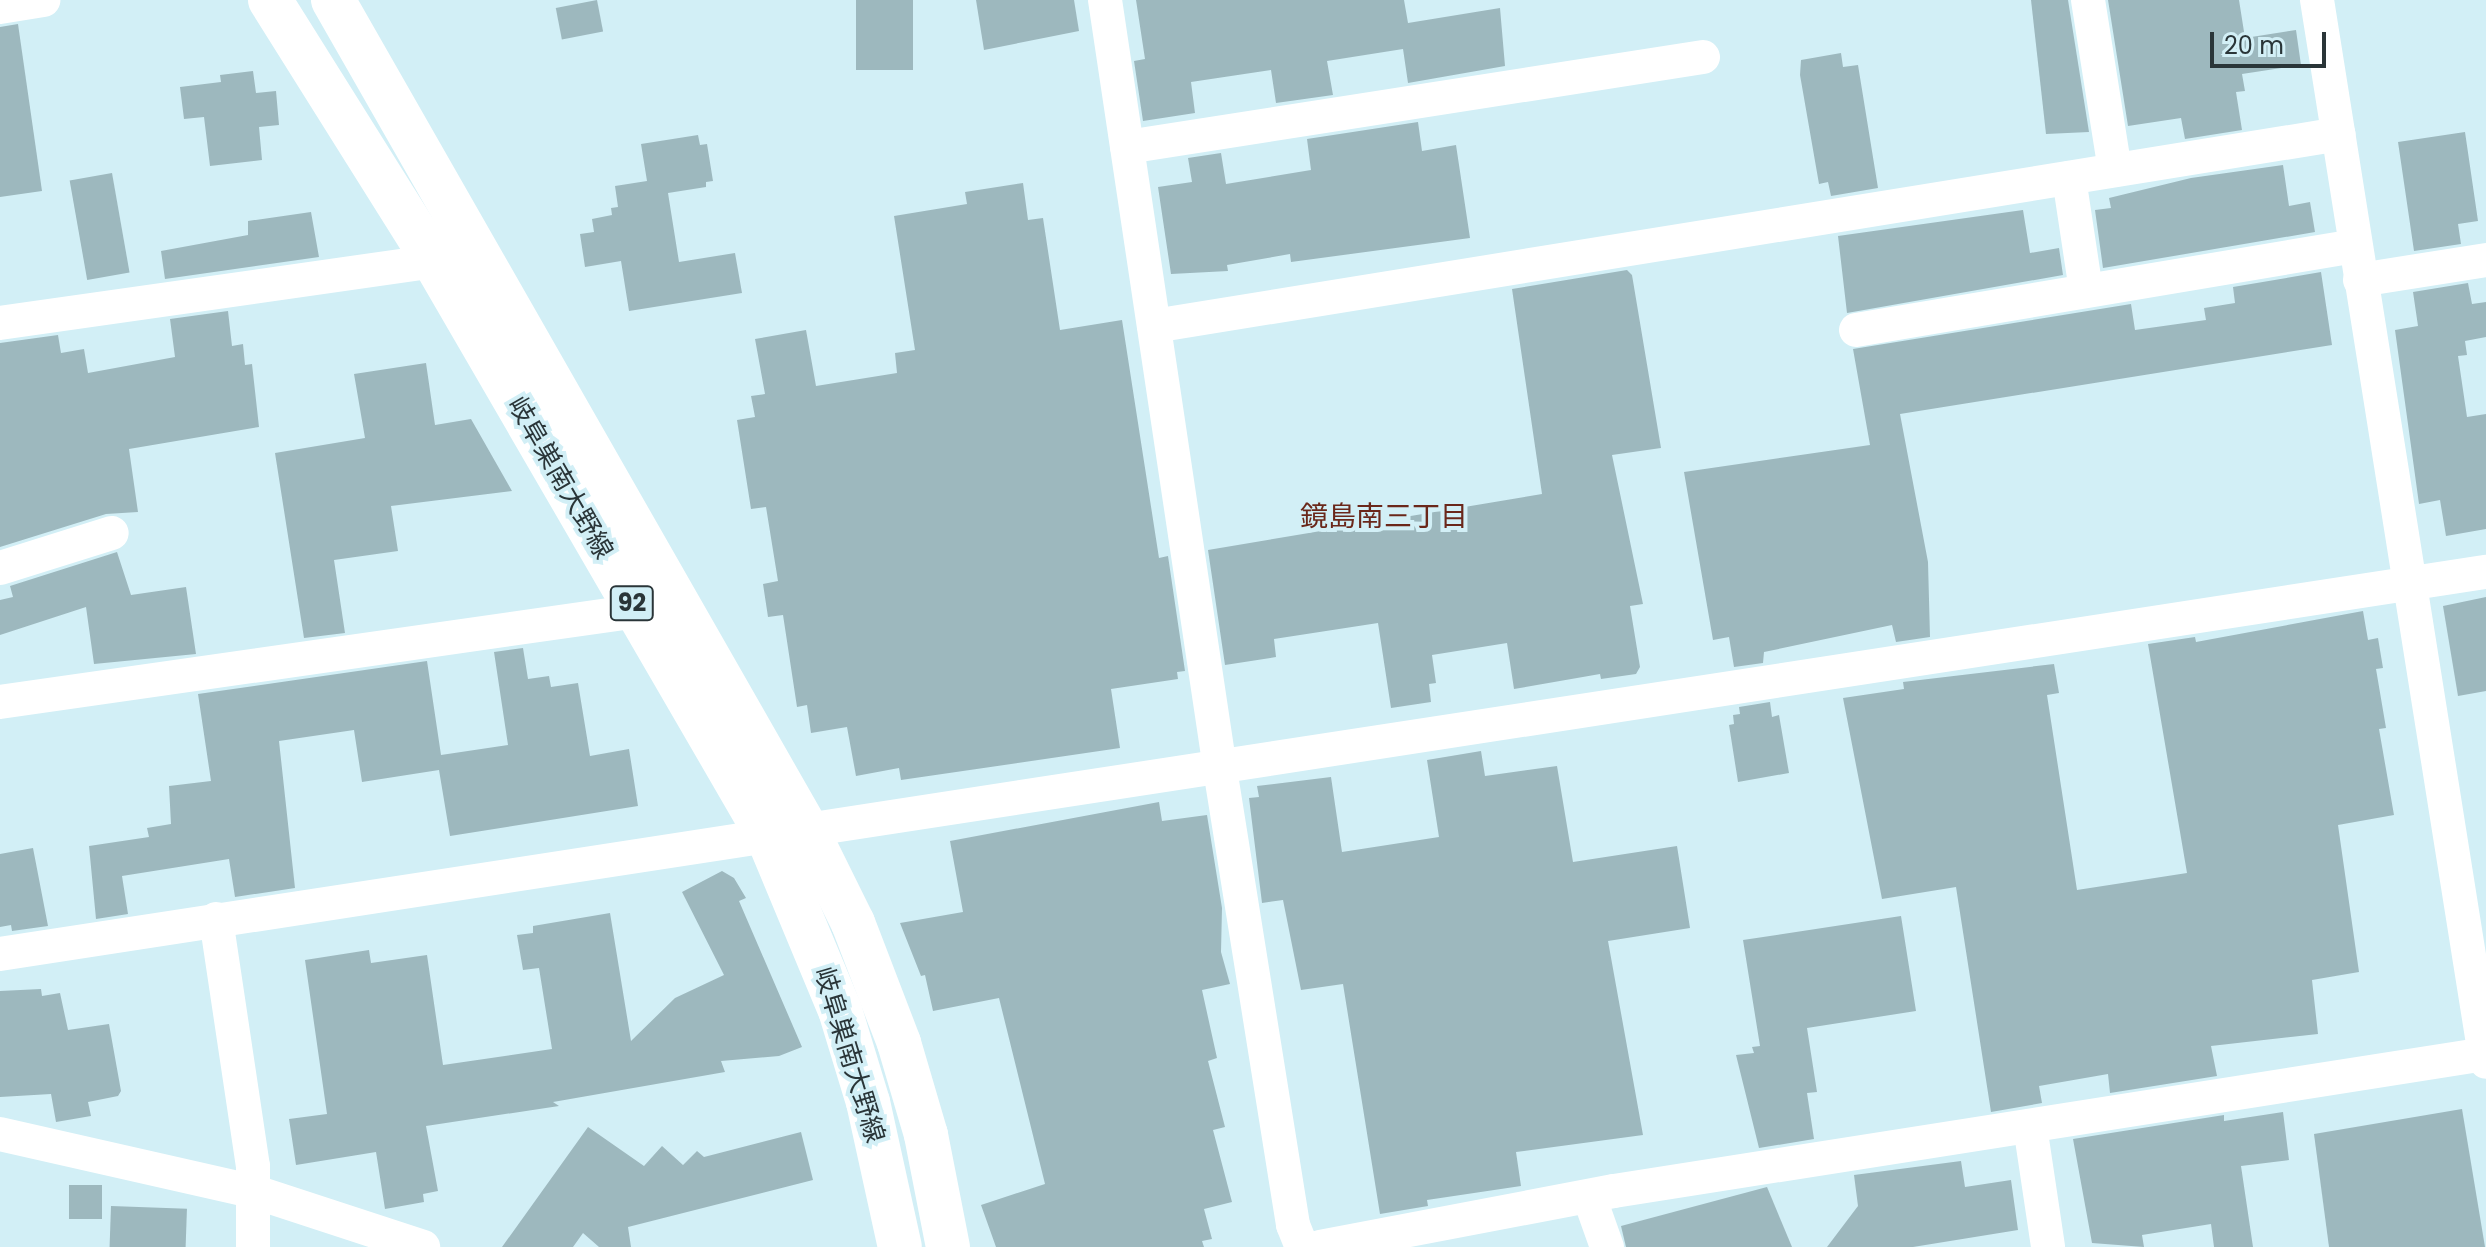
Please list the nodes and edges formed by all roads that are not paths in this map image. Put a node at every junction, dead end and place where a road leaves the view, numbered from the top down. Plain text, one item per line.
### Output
1 (43, 0) edge
2 (270, 0) edge
3 (333, 0) edge
4 (1105, 0) edge
5 (2088, 0) edge
6 (2317, 0) edge
7 (0, 7) edge
8 (1703, 57) dead end
9 (2339, 134) junction
10 (1127, 147) junction
11 (2115, 170) junction
12 (2069, 178) junction
13 (2355, 246) junction
14 (2486, 260) edge
15 (434, 261) junction
16 (2360, 280) junction
17 (2086, 291) junction
18 (0, 323) edge
19 (1154, 326) junction
20 (1856, 330) dead end
21 (112, 533) dead end
22 (0, 568) edge
23 (2486, 572) edge
24 (2406, 584) junction
25 (637, 611) junction
26 (0, 702) edge
27 (1220, 769) junction
28 (787, 833) junction
29 (216, 919) junction
30 (0, 954) edge
31 (2485, 1058) edge
32 (2030, 1126) junction
33 (0, 1134) edge
34 (255, 1192) junction
35 (1590, 1199) junction
36 (253, 1247) edge
37 (423, 1247) edge
38 (900, 1247) edge
39 (948, 1247) edge
40 (1302, 1247) edge
41 (1320, 1247) edge
42 (1607, 1247) edge
43 (2048, 1247) edge

1 - 7 street
2 - 15 main road, 岐阜巣南大野線 / 92
3 - 28 main road, 岐阜巣南大野線 / 92
4 - 10 street
5 - 11 street
6 - 9 street
8 - 10 street
9 - 11 street
9 - 13 street
10 - 19 street
11 - 12 street
12 - 17 street
12 - 19 street
13 - 16 street
13 - 17 street
14 - 16 street
15 - 18 street
15 - 25 main road, 岐阜巣南大野線 / 92
16 - 24 street
17 - 20 street
19 - 27 street
21 - 22 street
23 - 24 street
24 - 27 street
24 - 31 street
25 - 26 street
25 - 28 main road, 岐阜巣南大野線 / 92
27 - 28 street
27 - 40 street
28 - 29 street
28 - 38 main road, 岐阜巣南大野線 / 92
28 - 39 main road, 岐阜巣南大野線 / 92
29 - 30 street
29 - 34 street
31 - 32 street
32 - 35 street
32 - 43 street
33 - 34 street
34 - 36 street
34 - 37 street
35 - 41 street
35 - 42 street

